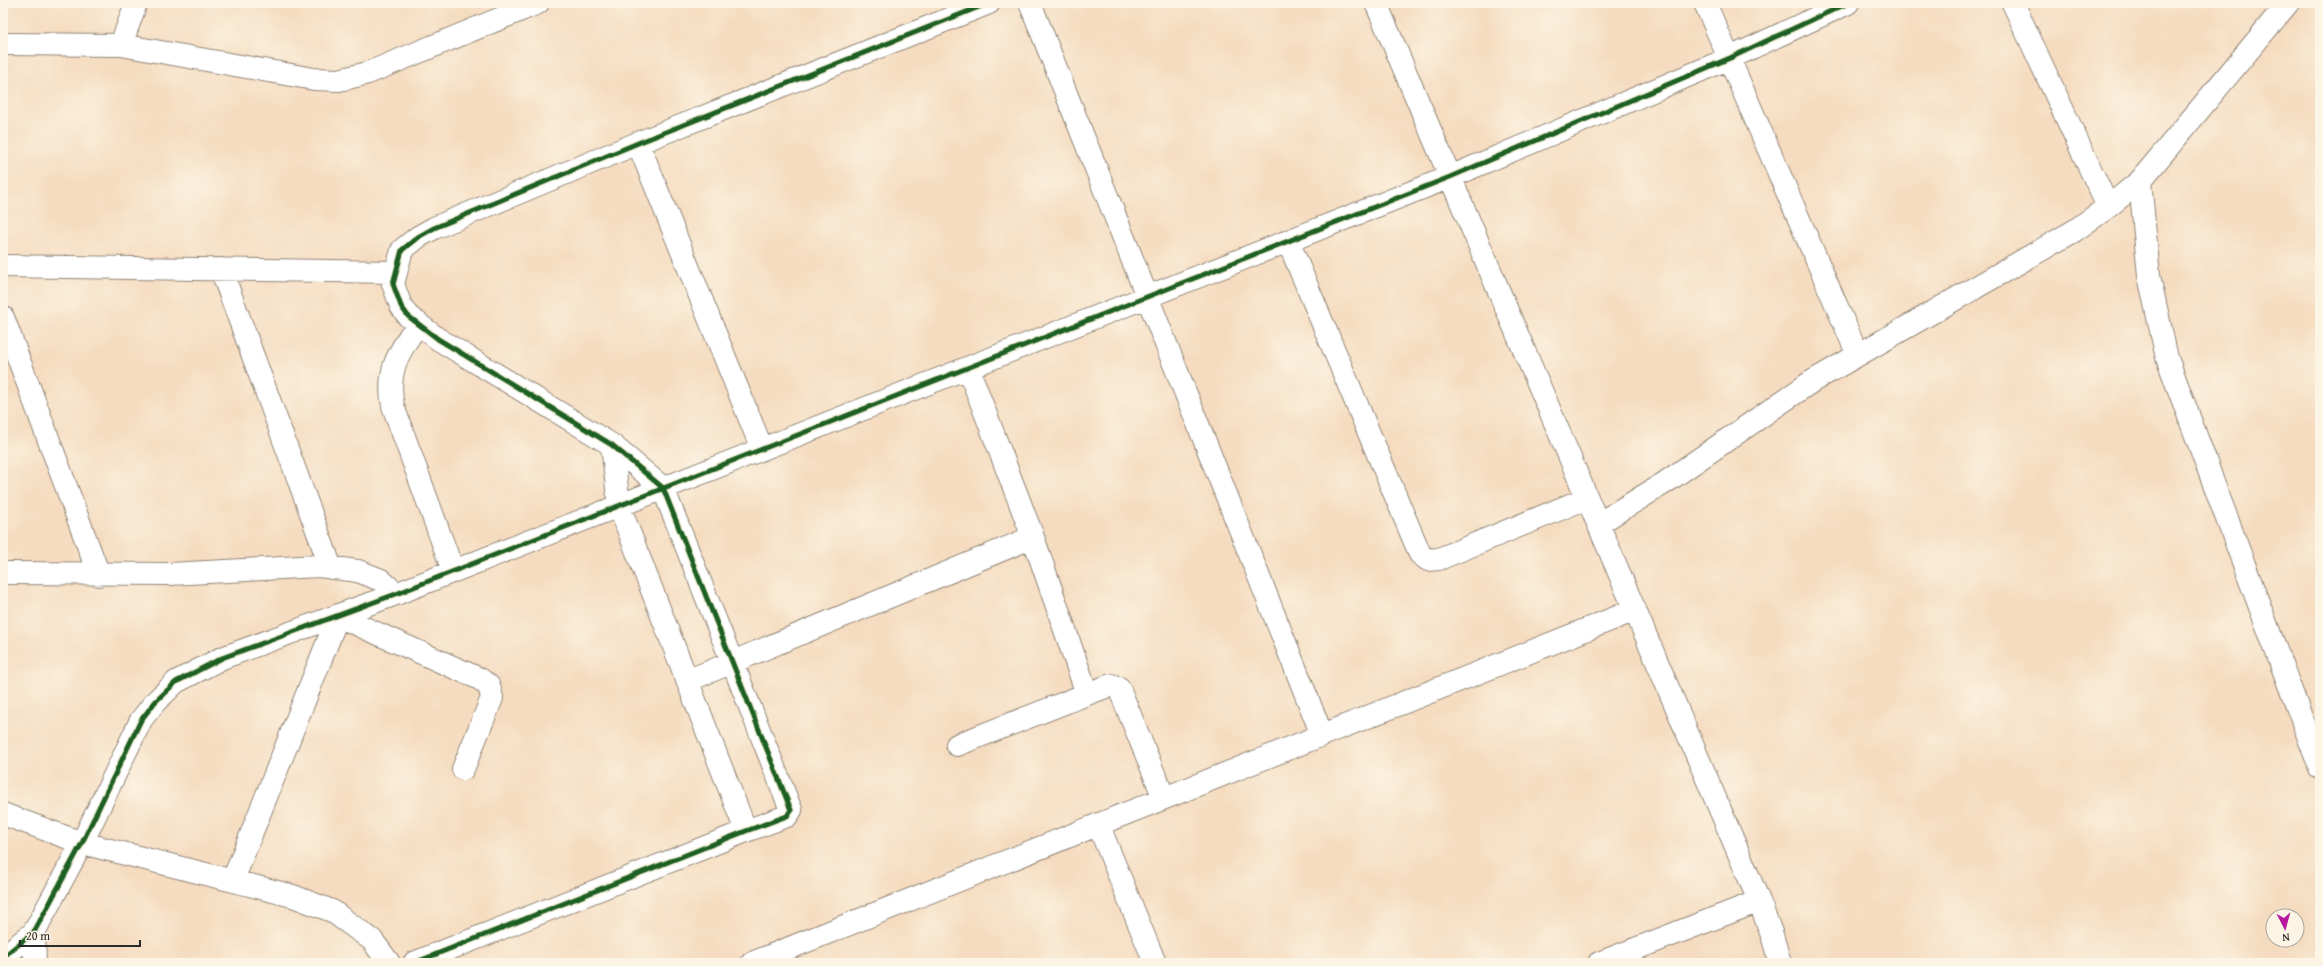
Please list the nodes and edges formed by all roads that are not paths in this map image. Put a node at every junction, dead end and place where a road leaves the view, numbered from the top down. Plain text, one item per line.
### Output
1 (136, 3) edge
2 (538, 3) edge
3 (989, 3) edge
4 (1030, 3) edge
5 (1376, 3) edge
6 (1705, 3) edge
7 (1848, 3) edge
8 (2013, 3) edge
9 (2288, 3) edge
10 (3, 44) edge
11 (121, 45) junction
12 (1730, 58) junction
13 (638, 143) junction
14 (1450, 176) junction
15 (2140, 181) junction
16 (2108, 208) junction
17 (1288, 241) junction
18 (3, 266) edge
19 (221, 269) junction
20 (395, 272) junction
21 (1147, 296) junction
22 (3, 317) edge
23 (418, 323) junction
24 (1858, 355) junction
25 (968, 368) junction
26 (612, 445) junction
27 (762, 449) junction
28 (663, 488) junction
29 (1587, 498) junction
30 (619, 506) junction
31 (1598, 524) junction
32 (1033, 537) junction
33 (331, 568) junction
34 (453, 572) junction
35 (3, 574) edge
36 (99, 575) junction
37 (396, 594) junction
38 (1636, 610) junction
39 (338, 616) junction
40 (732, 661) junction
41 (687, 681) junction
42 (1087, 694) junction
43 (1322, 735) junction
44 (957, 745) dead end
45 (2320, 768) edge
46 (463, 769) dead end
47 (1164, 798) junction
48 (3, 814) edge
49 (1098, 824) junction
50 (746, 831) junction
51 (82, 843) junction
52 (233, 880) junction
53 (1759, 901) junction
54 (34, 932) junction
55 (3, 957) edge
56 (35, 963) edge
57 (389, 963) edge
58 (414, 963) edge
59 (752, 963) edge
60 (1155, 963) edge
61 (1599, 963) edge
62 (1780, 963) edge

1 - 11 street
2 - 11 street
3 - 13 street
4 - 21 street
5 - 14 street
6 - 12 street
7 - 12 street
8 - 16 street
9 - 15 street
10 - 11 street
12 - 14 street
12 - 24 street
13 - 20 street
13 - 27 street
14 - 17 street
14 - 29 street
15 - 16 street
15 - 45 street
16 - 24 street
17 - 21 street
17 - 29 street
18 - 19 street
19 - 20 street
19 - 33 street
20 - 23 street
21 - 25 street
21 - 43 street
22 - 36 street
23 - 26 street
23 - 34 street
24 - 31 street
25 - 27 street
25 - 32 street
26 - 28 street
26 - 30 street
27 - 28 street
28 - 30 street
28 - 40 street
29 - 31 street
30 - 34 street
30 - 41 street
31 - 38 street
32 - 40 street
32 - 42 street
33 - 36 street
33 - 37 street
34 - 37 street
35 - 36 street
37 - 39 street
38 - 43 street
38 - 53 street
39 - 46 street
39 - 51 street
39 - 52 street
40 - 41 street
40 - 50 street
41 - 50 street
42 - 44 street
42 - 47 street
43 - 47 street
47 - 49 street
48 - 51 street
49 - 59 street
49 - 60 street
50 - 58 street
51 - 52 street
51 - 54 street
52 - 57 street
53 - 61 street
53 - 62 street
54 - 55 street
54 - 56 street

